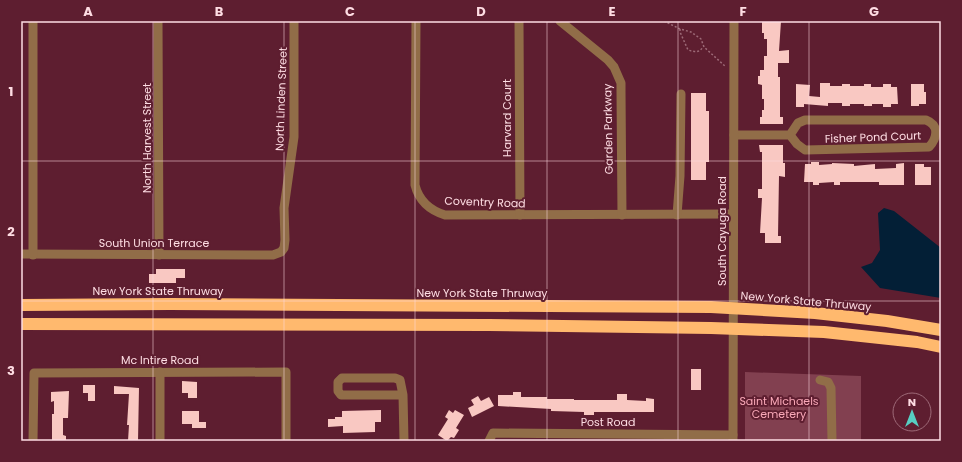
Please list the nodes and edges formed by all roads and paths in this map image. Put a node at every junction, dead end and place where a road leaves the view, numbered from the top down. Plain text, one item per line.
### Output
1 (33, 21) edge
2 (158, 21) edge
3 (294, 21) edge
4 (416, 21) edge
5 (519, 21) edge
6 (560, 21) edge
7 (664, 21) edge
8 (734, 21) edge
9 (680, 29) junction
10 (704, 47) junction
11 (734, 74) junction
12 (681, 94) dead end
13 (734, 135) junction
14 (790, 135) junction
15 (733, 214) junction
16 (520, 215) junction
17 (622, 215) junction
18 (677, 215) junction
19 (284, 248) joint
20 (21, 254) edge
21 (33, 255) junction
22 (159, 255) junction
23 (21, 305) edge
24 (21, 324) edge
25 (941, 330) edge
26 (941, 347) edge
27 (160, 372) junction
28 (820, 380) dead end
29 (403, 395) junction
30 (733, 438) edge
31 (33, 441) edge
32 (160, 441) edge
33 (286, 441) edge
34 (404, 441) edge
35 (489, 441) edge
36 (832, 441) edge

1 - 21 street
2 - 22 street, North Harvest Street
3 - 19 street, North Linden Street
4 - 16 street, Coventry Road
5 - 16 street, Harvard Court
6 - 17 street, Garden Parkway
7 - 9 path
8 - 11 street, South Cayuga Road
9 - 10 path
9 - 10 path
10 - 11 path
11 - 13 street, South Cayuga Road
12 - 18 street
13 - 14 street
13 - 15 street, South Cayuga Road
14 - 14 street, Fisher Pond Court
15 - 18 street, Coventry Road
15 - 30 street, South Cayuga Road
16 - 17 street, Coventry Road
17 - 18 street, Coventry Road
19 - 22 street, South Union Terrace
20 - 21 street, South Union Terrace
21 - 22 street, South Union Terrace
23 - 25 highway, New York State Thruway
24 - 26 highway
27 - 31 street, Mc Intire Road
27 - 32 street
27 - 33 street, Mc Intire Road
28 - 36 street
29 - 29 street
29 - 34 street
30 - 35 street, Post Road

